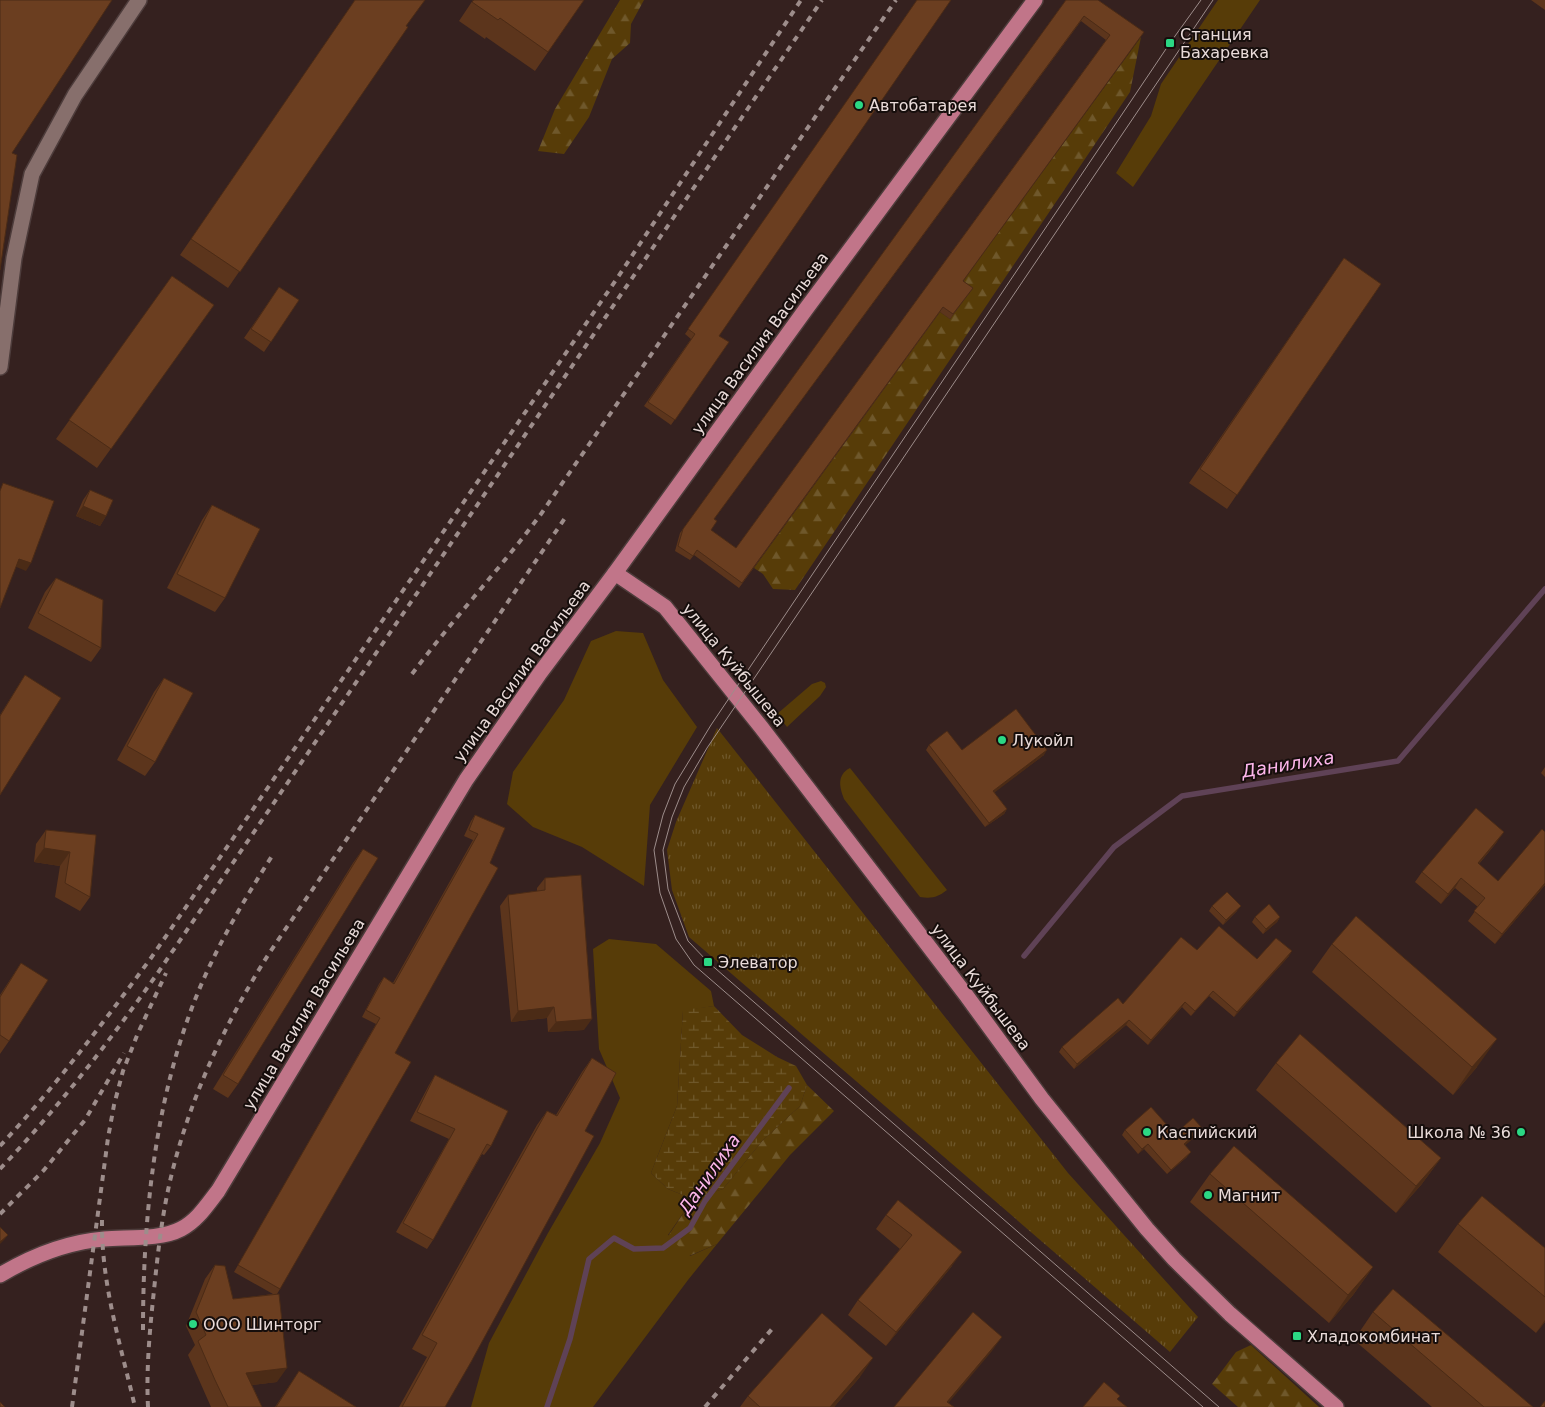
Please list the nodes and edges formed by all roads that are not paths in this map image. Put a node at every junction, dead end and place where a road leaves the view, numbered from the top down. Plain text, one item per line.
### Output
1 (139, 0) edge
2 (1035, 0) edge
3 (0, 367) edge
4 (615, 573) junction
5 (0, 1275) edge
6 (1336, 1407) edge

1 - 3 street
2 - 4 main road, улица Василия Васильева
4 - 5 main road, улица Василия Васильева
4 - 6 main road, улица Куйбышева

